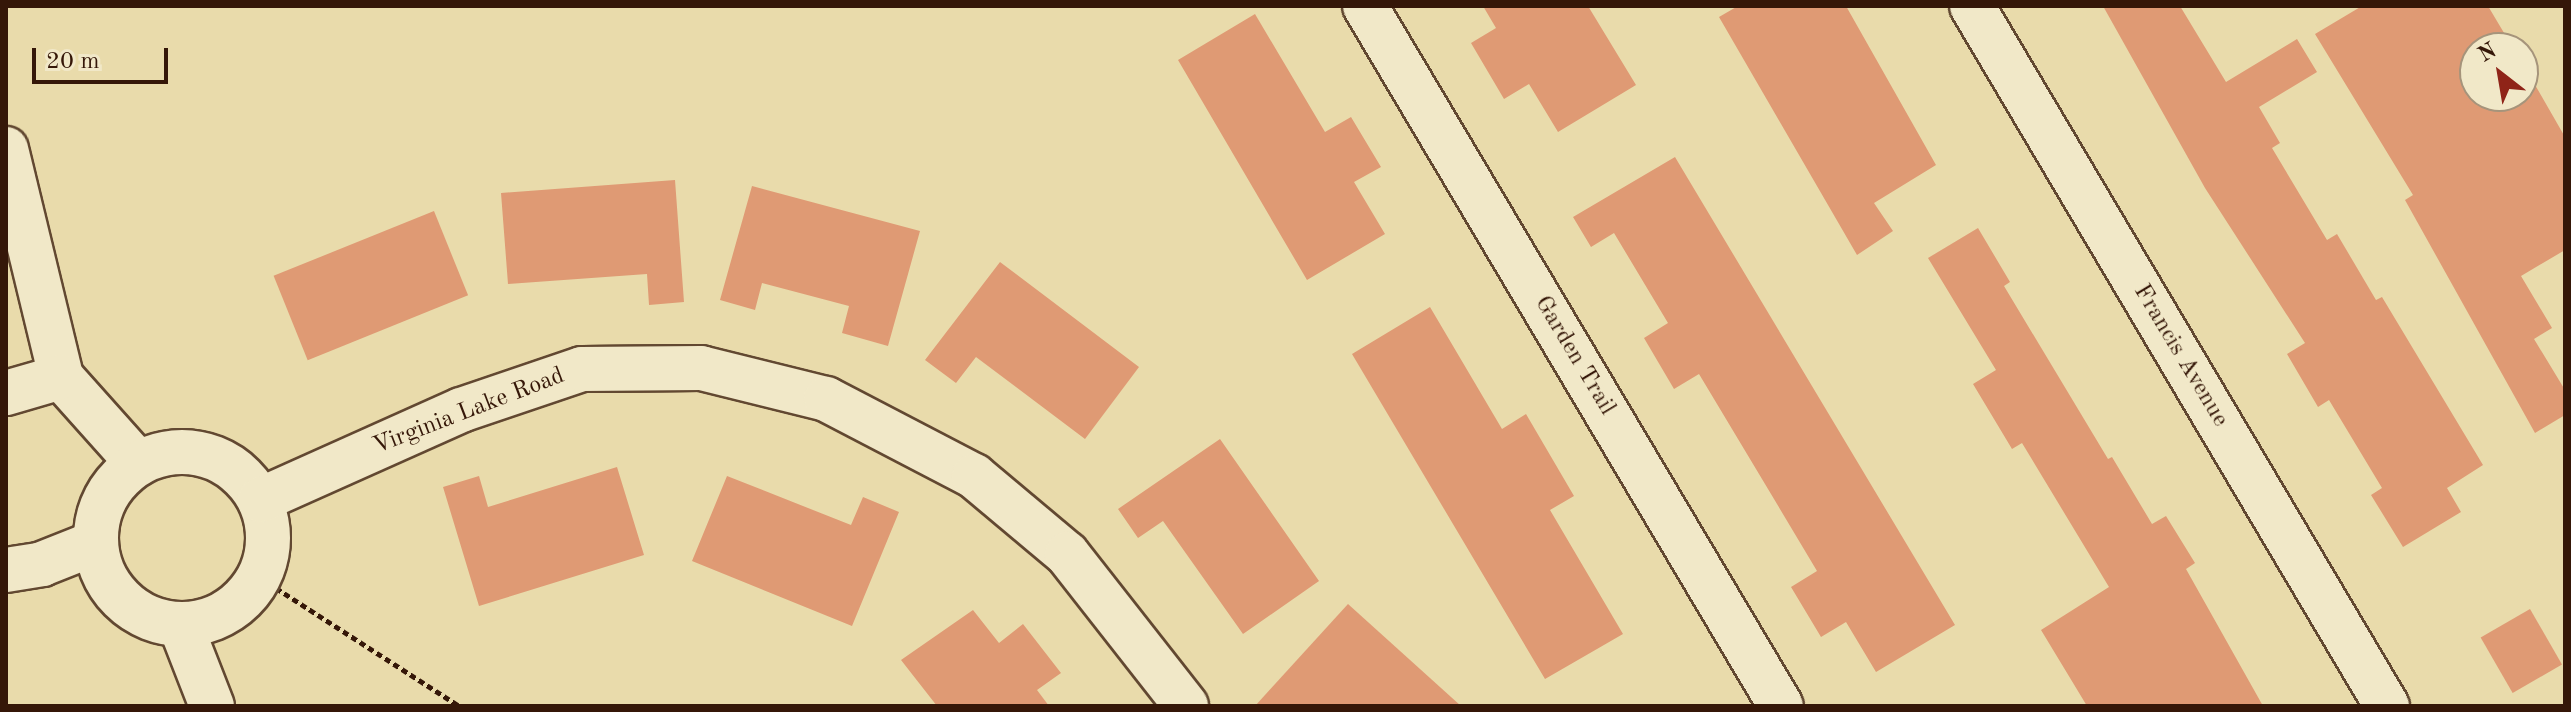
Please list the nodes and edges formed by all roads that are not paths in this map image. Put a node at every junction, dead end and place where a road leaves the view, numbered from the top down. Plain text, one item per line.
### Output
1 (1365, 6) edge
2 (1972, 6) edge
3 (6, 149) edge
4 (61, 377) junction
5 (6, 393) edge
6 (138, 463) junction
7 (260, 500) junction
8 (95, 543) junction
9 (6, 570) edge
10 (180, 624) junction
11 (212, 706) edge
12 (1186, 706) edge
13 (1781, 706) edge
14 (2387, 706) edge

1 - 13 street, Garden Trail
2 - 14 street, Francis Avenue
3 - 4 street
4 - 5 street
4 - 6 street
6 - 7 street
6 - 8 street
7 - 10 street
7 - 12 street, Virginia Lake Road
8 - 9 street
8 - 10 street
10 - 11 street

